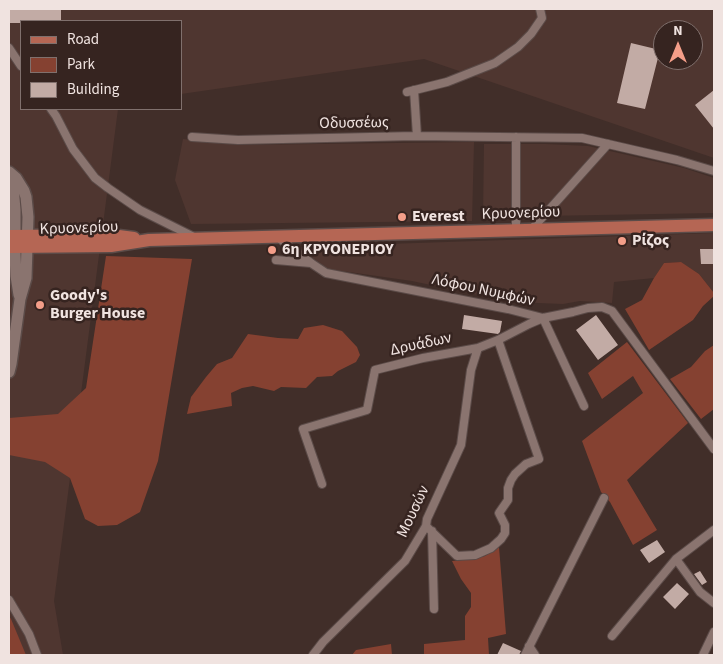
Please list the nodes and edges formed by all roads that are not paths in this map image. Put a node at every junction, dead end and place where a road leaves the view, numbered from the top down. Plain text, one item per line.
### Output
1 (540, 9) edge
2 (9, 48) edge
3 (20, 64) edge
4 (52, 110) edge
5 (417, 136) junction
6 (192, 137) dead end
7 (516, 137) junction
8 (608, 144) junction
9 (714, 171) edge
10 (9, 173) edge
11 (714, 225) edge
12 (531, 230) junction
13 (516, 231) junction
14 (278, 237) junction
15 (198, 239) junction
16 (12, 241) edge
17 (28, 241) junction
18 (276, 260) dead end
19 (311, 263) junction
20 (20, 299) junction
21 (542, 318) junction
22 (498, 340) junction
23 (478, 348) junction
24 (9, 372) edge
25 (584, 406) dead end
26 (714, 449) edge
27 (322, 484) dead end
28 (604, 498) dead end
29 (429, 528) junction
30 (714, 530) edge
31 (676, 558) junction
32 (9, 600) edge
33 (714, 603) edge
34 (434, 609) dead end
35 (714, 632) edge
36 (612, 636) dead end
37 (529, 646) junction
38 (37, 655) edge
39 (313, 655) edge
40 (526, 655) edge
41 (534, 655) edge
42 (703, 655) edge

1 - 5 street
2 - 3 street
4 - 15 street
5 - 6 street, Οδυσσέως
5 - 7 street, Οδυσσέως
7 - 8 street, Οδυσσέως
7 - 13 street
8 - 9 street, Οδυσσέως
8 - 12 street
10 - 16 main road
10 - 17 main road
11 - 12 main road, Κρυονερίου
12 - 13 main road, Κρυονερίου
13 - 14 main road, Κρυονερίου
14 - 15 main road, Κρυονερίου
14 - 19 street, Λόφου Νυμφών
15 - 17 main road, Κρυονερίου
16 - 17 main road, Κρυονερίου
16 - 20 main road
17 - 20 main road
18 - 19 street
19 - 21 street, Λόφου Νυμφών
20 - 24 main road
21 - 22 street, Δρυάδων
21 - 25 street
21 - 26 street, Λόφου Νυμφών
22 - 23 street, Δρυάδων
22 - 29 street
23 - 27 street, Δρυάδων
23 - 29 street, Μουσών
28 - 37 street
29 - 34 street
29 - 39 street, Μουσών
30 - 31 street
31 - 33 street
31 - 36 street
32 - 38 street
35 - 42 street
37 - 40 street
37 - 41 street

